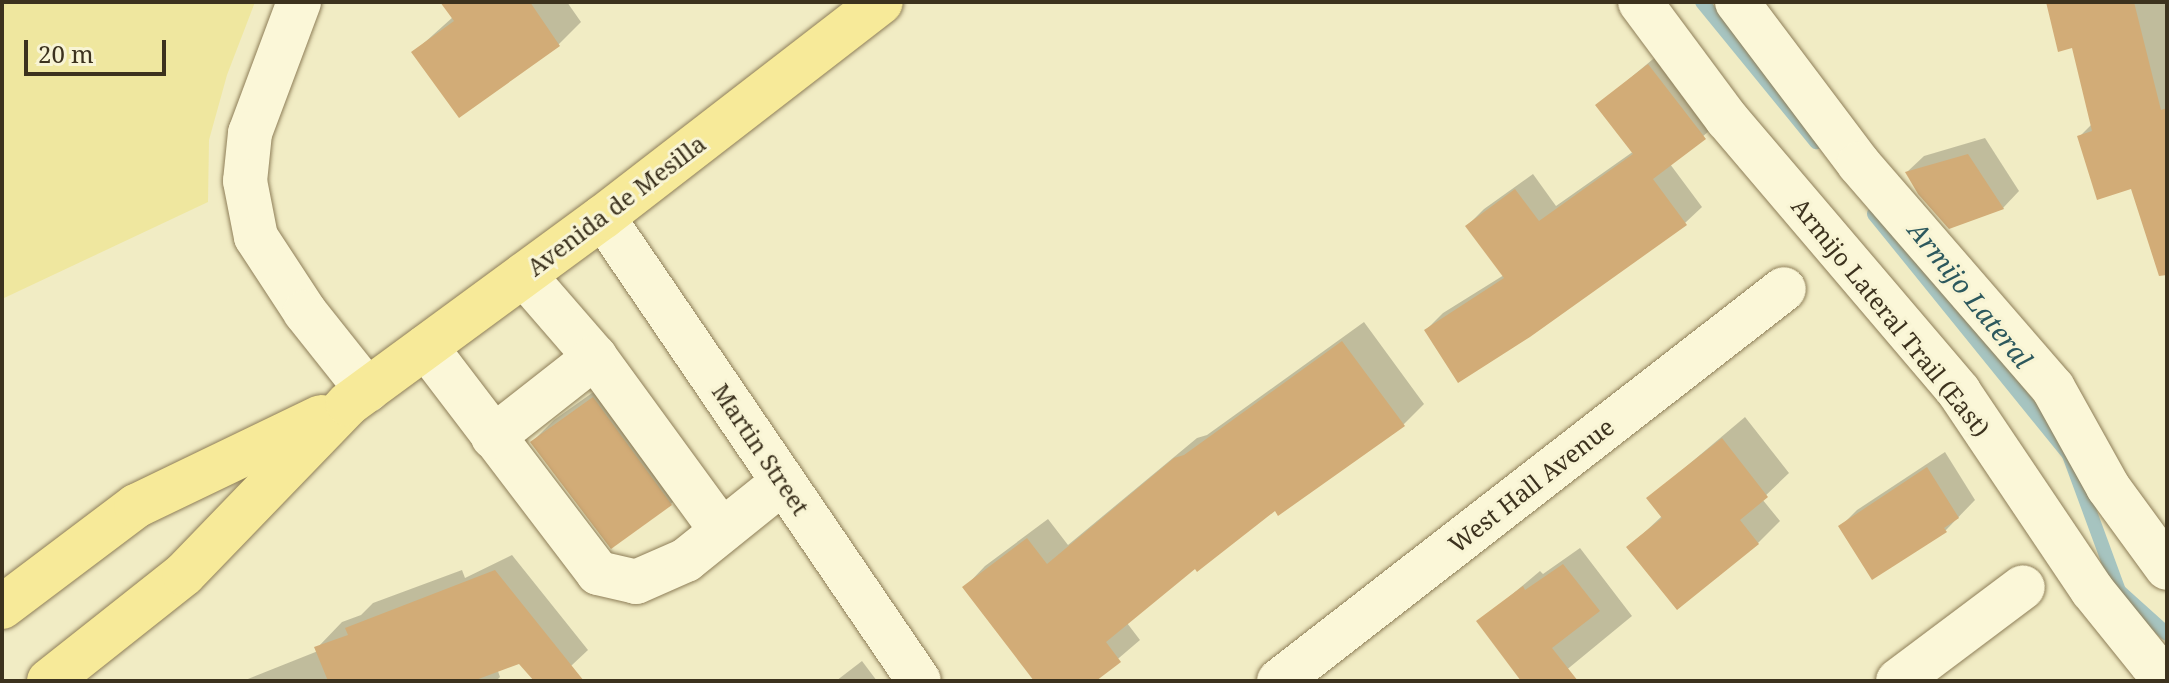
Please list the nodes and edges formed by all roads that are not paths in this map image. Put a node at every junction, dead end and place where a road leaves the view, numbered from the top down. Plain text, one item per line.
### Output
1 (299, 2) edge
2 (881, 2) edge
3 (1640, 2) edge
4 (1737, 2) edge
5 (603, 217) junction
6 (524, 275) junction
7 (1784, 289) dead end
8 (426, 347) junction
9 (595, 357) junction
10 (357, 397) junction
11 (493, 437) junction
12 (783, 482) junction
13 (722, 531) junction
14 (2167, 568) edge
15 (2023, 587) dead end
16 (2, 607) edge
17 (2167, 672) edge
18 (49, 681) edge
19 (919, 681) edge
20 (1279, 681) edge
21 (1898, 681) edge

1 - 10 street
2 - 5 main road, Avenida de Mesilla
3 - 17 street, Armijo Lateral Trail (East)
4 - 14 street
5 - 6 main road, Avenida de Mesilla
5 - 12 street, Martin Street
6 - 8 main road, Avenida de Mesilla
6 - 9 street
7 - 20 street, West Hall Avenue
8 - 10 main road, Avenida de Mesilla
8 - 11 street
9 - 11 street
9 - 13 street
10 - 16 main road, Avenida de Mesilla
10 - 18 main road, Avenida de Mesilla
11 - 13 street
12 - 13 street
12 - 19 street, Martin Street
15 - 21 street

